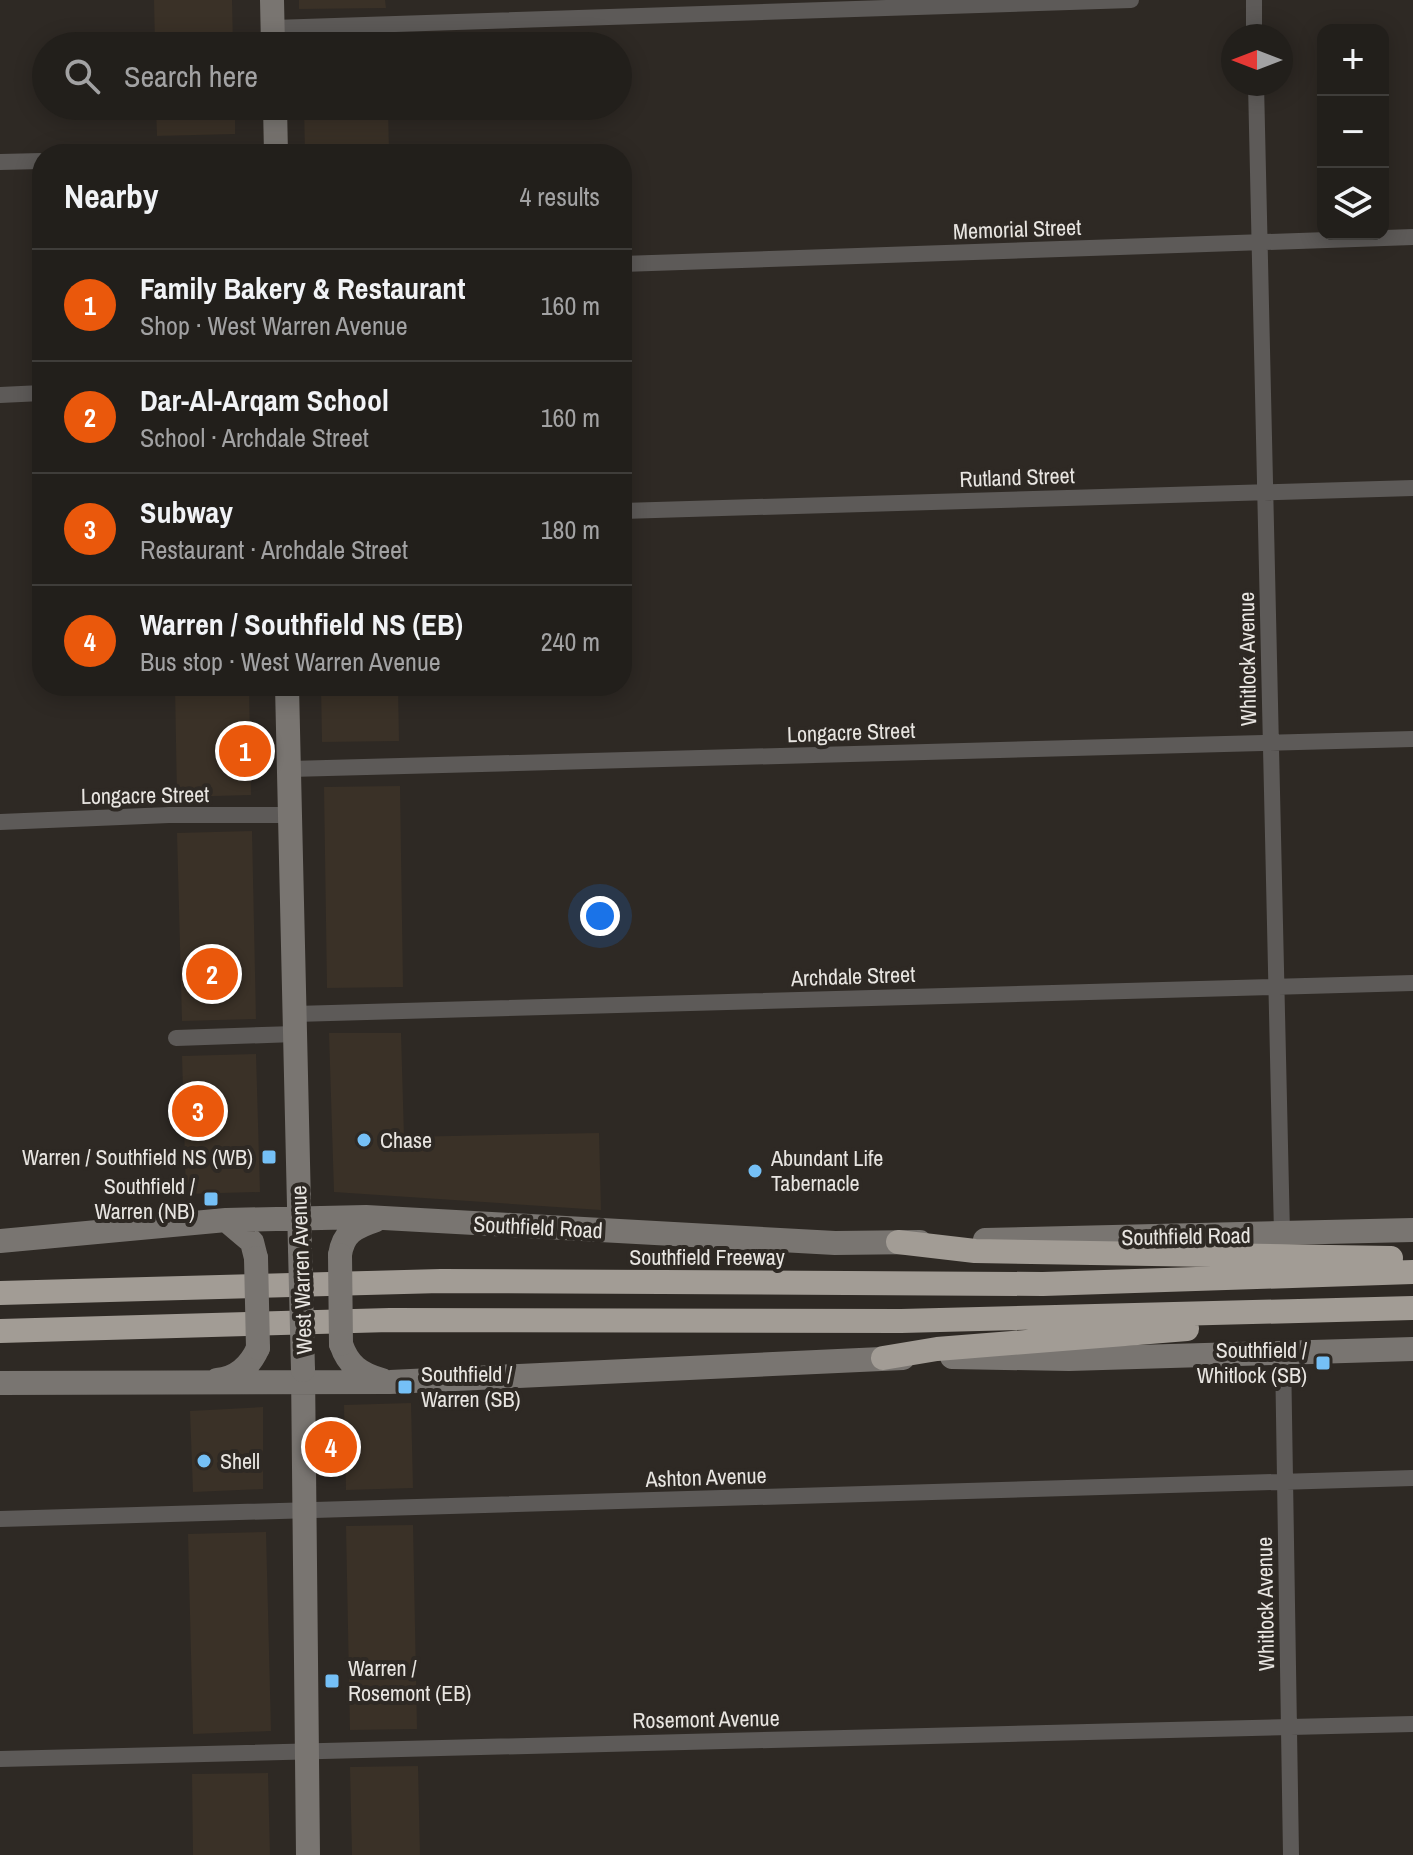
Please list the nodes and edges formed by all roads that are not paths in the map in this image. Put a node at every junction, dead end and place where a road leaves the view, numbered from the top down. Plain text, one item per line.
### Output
1 (272, 0) edge
2 (1131, 0) edge
3 (1254, 0) edge
4 (1254, 24) edge
5 (273, 32) edge
6 (389, 32) edge
7 (1256, 96) edge
8 (275, 120) edge
9 (276, 144) edge
10 (32, 161) edge
11 (0, 162) edge
12 (1413, 237) edge
13 (1260, 242) junction
14 (632, 264) edge
15 (32, 393) edge
16 (0, 395) edge
17 (1413, 488) edge
18 (1265, 492) junction
19 (632, 511) edge
20 (287, 696) edge
21 (1413, 739) edge
22 (1271, 743) junction
23 (290, 769) junction
24 (291, 815) junction
25 (0, 822) edge
26 (1413, 983) edge
27 (1277, 986) junction
28 (295, 1024) junction
29 (176, 1038) dead end
30 (299, 1218) junction
31 (382, 1218) junction
32 (226, 1220) junction
33 (1413, 1230) edge
34 (1282, 1234) junction
35 (0, 1241) edge
36 (898, 1242) junction
37 (1413, 1258) edge
38 (1413, 1272) edge
39 (0, 1293) edge
40 (1413, 1309) edge
41 (0, 1331) edge
42 (1413, 1349) edge
43 (1283, 1353) junction
44 (883, 1358) junction
45 (304, 1376) junction
46 (199, 1382) junction
47 (390, 1382) junction
48 (0, 1383) edge
49 (1413, 1478) edge
50 (1285, 1481) junction
51 (304, 1511) junction
52 (0, 1519) edge
53 (1413, 1724) edge
54 (1289, 1728) junction
55 (307, 1749) junction
56 (0, 1759) edge
57 (308, 1855) edge
58 (1291, 1855) edge

1 - 5 main road
2 - 6 street
3 - 4 street
7 - 13 street, Whitlock Avenue
8 - 9 main road
10 - 11 street
12 - 13 street, Memorial Street
13 - 14 street, Memorial Street
13 - 18 street, Whitlock Avenue
15 - 16 street
17 - 18 street, Rutland Street
18 - 19 street, Rutland Street
18 - 22 street, Whitlock Avenue
20 - 23 main road, West Warren Avenue
21 - 22 street, Longacre Street
22 - 23 street, Longacre Street
22 - 27 street, Whitlock Avenue
23 - 24 main road, West Warren Avenue
24 - 25 street, Longacre Street
24 - 28 main road, West Warren Avenue
26 - 27 street, Archdale Street
27 - 28 street, Archdale Street
27 - 34 street, Whitlock Avenue
28 - 29 street, Archdale Street
28 - 30 main road, West Warren Avenue
30 - 31 main road, Southfield Road
30 - 32 main road, Southfield Road
30 - 45 main road, West Warren Avenue, bridge
31 - 36 main road, Southfield Road
31 - 47 main road, bridge
32 - 35 main road, Southfield Road
32 - 46 main road, bridge
33 - 34 main road, Southfield Road
34 - 36 main road, Southfield Road
36 - 37 highway
38 - 39 highway, Southfield Freeway
40 - 41 highway
40 - 44 highway
42 - 43 main road
43 - 44 main road
43 - 50 street, Whitlock Avenue
44 - 47 main road
45 - 46 main road
45 - 47 main road
45 - 51 main road, West Warren Avenue
46 - 48 main road
49 - 50 street, Ashton Avenue
50 - 51 street, Ashton Avenue
50 - 54 street, Whitlock Avenue
51 - 52 street, Ashton Avenue
51 - 55 main road, West Warren Avenue
53 - 54 street, Rosemont Avenue
54 - 55 street, Rosemont Avenue
54 - 58 street, Whitlock Avenue
55 - 56 street, Rosemont Avenue
55 - 57 main road, West Warren Avenue

